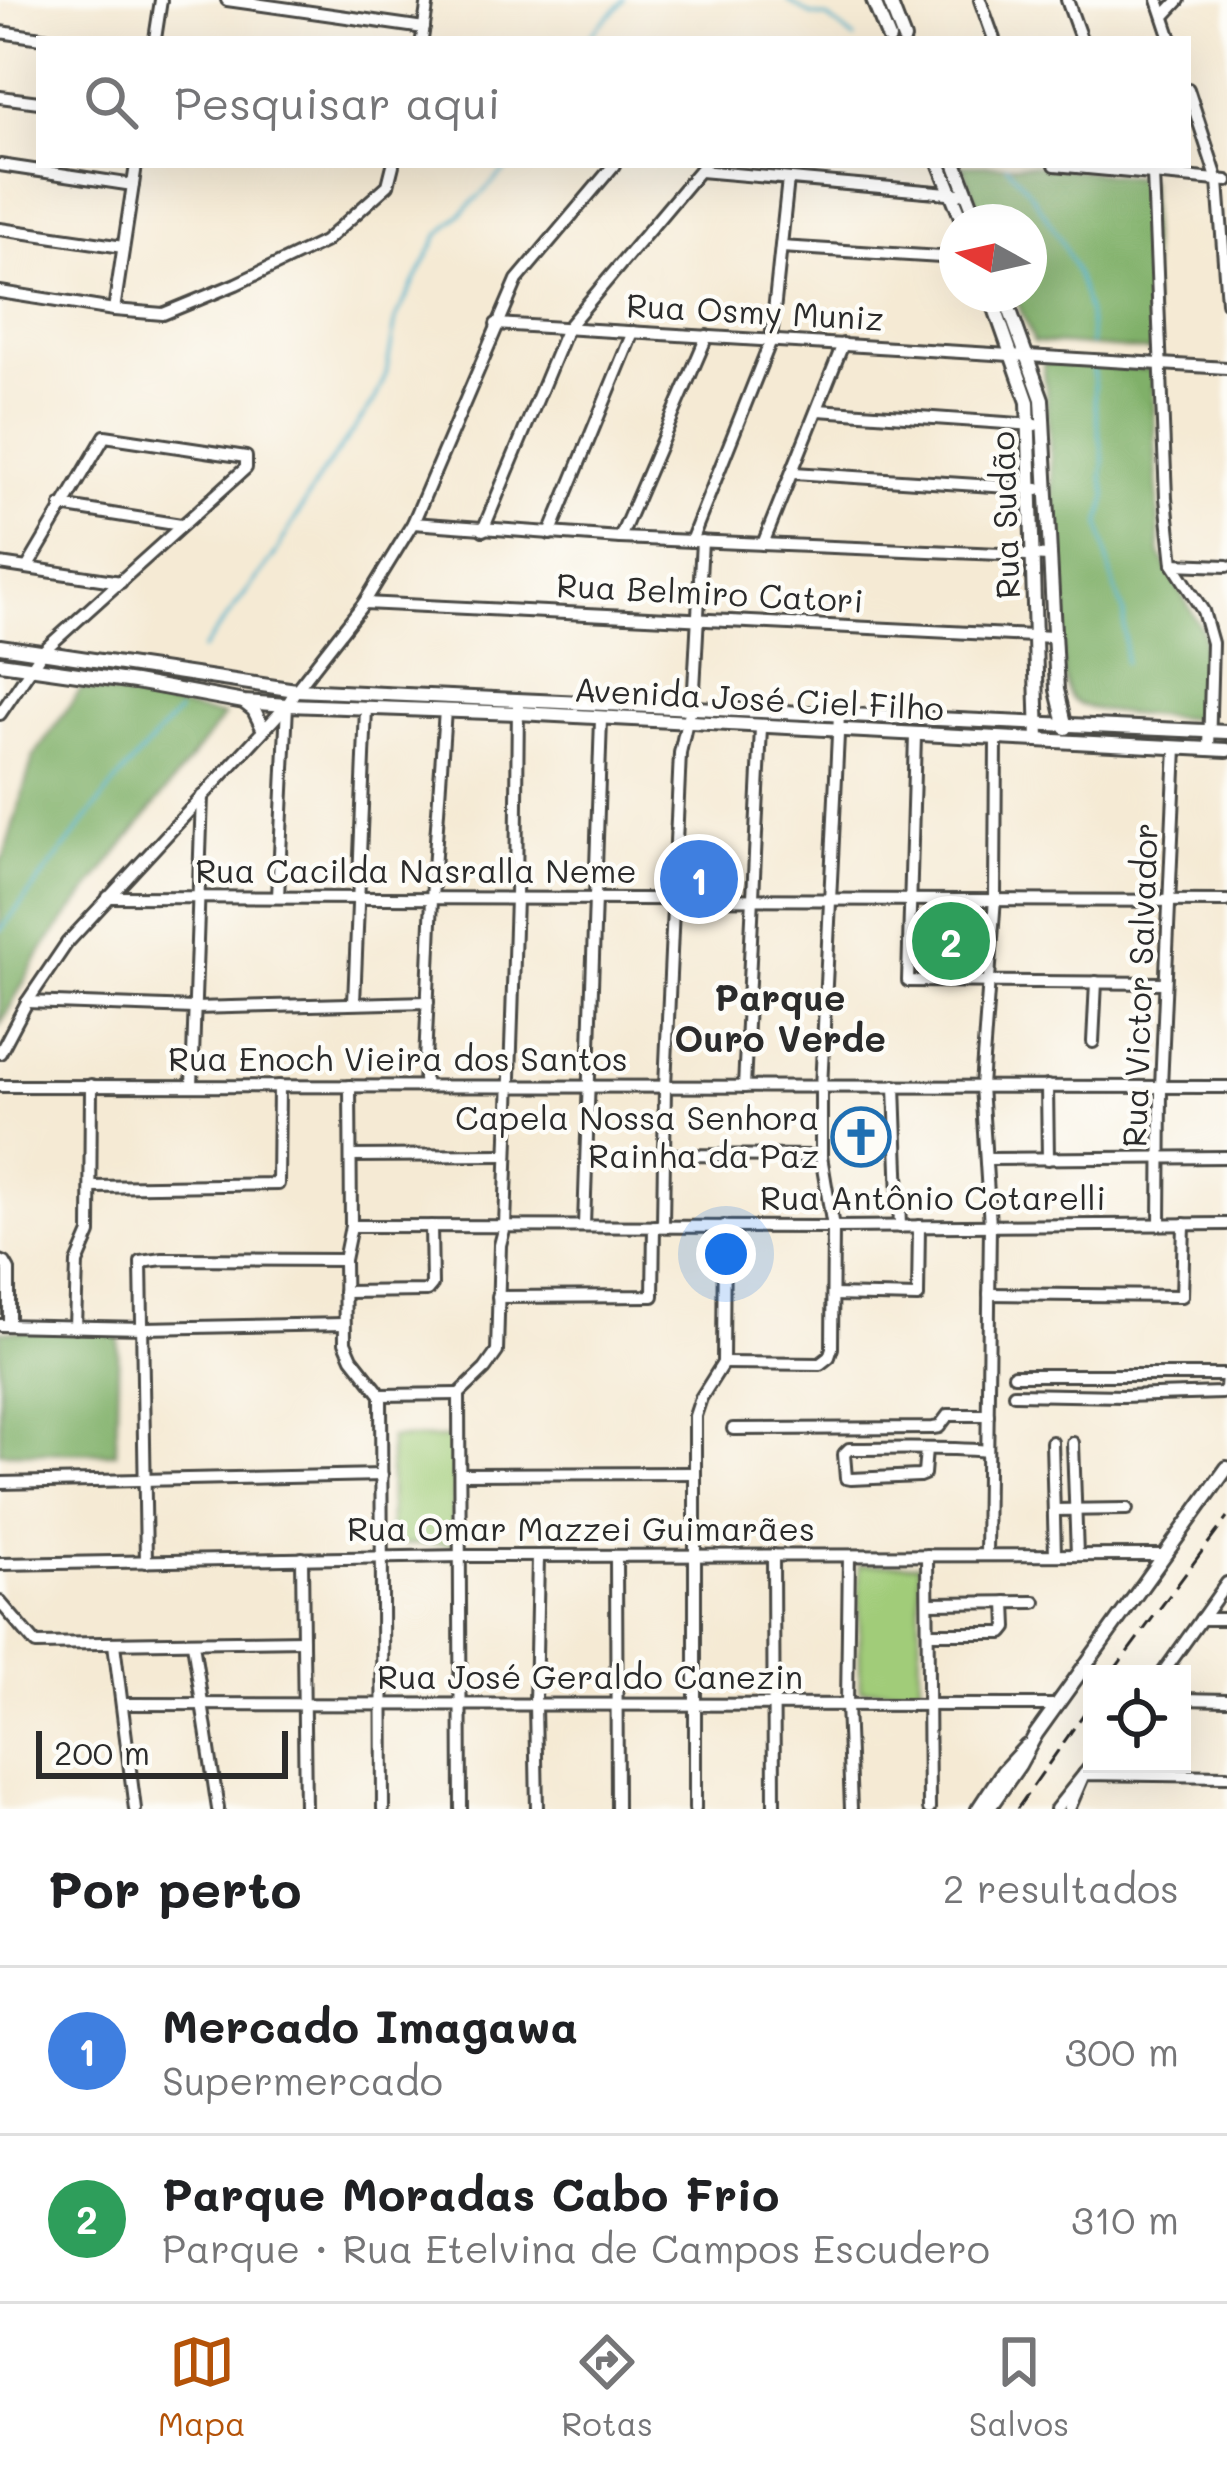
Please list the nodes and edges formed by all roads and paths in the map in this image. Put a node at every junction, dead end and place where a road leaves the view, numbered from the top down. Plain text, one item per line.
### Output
1 (161, 0) edge
2 (227, 0) edge
3 (348, 0) edge
4 (428, 0) edge
5 (873, 0) edge
6 (889, 0) edge
7 (980, 0) edge
8 (1067, 0) edge
9 (1158, 0) edge
10 (1179, 0) edge
11 (269, 3) edge
12 (346, 16) junction
13 (1164, 16) junction
14 (0, 32) edge
15 (423, 33) edge
16 (895, 33) edge
17 (155, 36) edge
18 (993, 36) edge
19 (1080, 36) edge
20 (1170, 36) edge
21 (36, 37) edge
22 (0, 97) edge
23 (1191, 97) edge
24 (36, 102) edge
25 (0, 165) edge
26 (136, 168) edge
27 (392, 168) edge
28 (611, 168) edge
29 (702, 168) edge
30 (941, 168) edge
31 (957, 168) edge
32 (1128, 169) edge
33 (1153, 174) junction
34 (788, 179) junction
35 (1223, 181) edge
36 (133, 185) junction
37 (951, 194) junction
38 (968, 195) junction
39 (955, 204) edge
40 (971, 204) edge
41 (0, 229) edge
42 (123, 247) junction
43 (781, 247) junction
44 (939, 257) edge
45 (0, 292) edge
46 (1227, 302) edge
47 (114, 310) junction
48 (996, 312) edge
49 (1010, 312) edge
50 (496, 324) junction
51 (567, 328) junction
52 (633, 332) junction
53 (707, 336) junction
54 (771, 340) junction
55 (843, 344) junction
56 (1011, 354) junction
57 (1026, 355) junction
58 (1162, 364) junction
59 (1227, 368) edge
60 (818, 410) junction
61 (1036, 425) junction
62 (794, 473) junction
63 (1040, 489) junction
64 (62, 506) junction
65 (413, 523) junction
66 (181, 525) junction
67 (483, 530) junction
68 (550, 534) junction
69 (620, 538) junction
70 (697, 541) junction
71 (763, 544) junction
72 (1034, 556) junction
73 (1049, 556) junction
74 (1173, 563) junction
75 (0, 564) edge
76 (1227, 566) edge
77 (27, 568) junction
78 (122, 582) junction
79 (364, 603) junction
80 (698, 619) junction
81 (1036, 636) junction
82 (1053, 637) junction
83 (0, 646) edge
84 (42, 652) junction
85 (0, 663) edge
86 (31, 667) junction
87 (296, 690) junction
88 (244, 702) junction
89 (287, 705) junction
90 (518, 706) junction
91 (692, 706) junction
92 (366, 708) junction
93 (445, 710) junction
94 (0, 714) edge
95 (839, 714) junction
96 (601, 719) junction
97 (1039, 723) junction
98 (688, 724) junction
99 (1066, 724) junction
100 (263, 728) junction
101 (761, 728) junction
102 (838, 731) junction
103 (1210, 731) junction
104 (1227, 732) edge
105 (915, 736) junction
106 (286, 737) junction
107 (996, 738) junction
108 (1038, 740) junction
109 (1066, 741) junction
110 (1176, 747) junction
111 (1209, 749) junction
112 (1227, 750) edge
113 (202, 796) junction
114 (108, 897) junction
115 (278, 897) junction
116 (200, 898) junction
117 (357, 898) junction
118 (432, 898) junction
119 (516, 898) junction
120 (595, 898) junction
121 (995, 898) junction
122 (673, 899) junction
123 (752, 899) junction
124 (832, 899) junction
125 (911, 900) junction
126 (1170, 900) junction
127 (1227, 901) edge
128 (990, 980) junction
129 (1096, 982) junction
130 (1165, 982) junction
131 (27, 1002) junction
132 (428, 1002) junction
133 (354, 1003) junction
134 (194, 1007) junction
135 (1093, 1042) dead end
136 (0, 1053) edge
137 (91, 1085) junction
138 (0, 1086) edge
139 (192, 1086) junction
140 (279, 1086) junction
141 (350, 1086) junction
142 (424, 1086) junction
143 (508, 1086) junction
144 (588, 1086) junction
145 (665, 1086) junction
146 (895, 1086) junction
147 (981, 1086) junction
148 (1047, 1086) junction
149 (744, 1087) junction
150 (1161, 1087) junction
151 (1227, 1087) edge
152 (821, 1088) junction
153 (505, 1155) junction
154 (664, 1155) junction
155 (351, 1156) junction
156 (821, 1156) junction
157 (1227, 1156) edge
158 (986, 1159) junction
159 (1048, 1159) junction
160 (1160, 1159) junction
161 (92, 1187) junction
162 (1160, 1224) junction
163 (1184, 1224) junction
164 (1227, 1224) edge
165 (990, 1225) junction
166 (352, 1226) junction
167 (431, 1226) junction
168 (505, 1226) junction
169 (584, 1226) junction
170 (658, 1226) junction
171 (724, 1226) junction
172 (901, 1226) junction
173 (919, 1226) junction
174 (833, 1227) junction
175 (344, 1260) junction
176 (0, 1261) edge
177 (344, 1292) junction
178 (989, 1294) junction
179 (833, 1295) junction
180 (498, 1297) junction
181 (344, 1324) junction
182 (4, 1325) edge
183 (75, 1327) junction
184 (144, 1328) junction
185 (723, 1364) junction
186 (1014, 1375) dead end
187 (1227, 1375) edge
188 (459, 1394) junction
189 (1014, 1394) dead end
190 (382, 1395) junction
191 (988, 1415) junction
192 (733, 1429) dead end
193 (1052, 1442) dead end
194 (1073, 1443) dead end
195 (926, 1450) junction
196 (987, 1451) junction
197 (1227, 1468) edge
198 (694, 1473) junction
199 (460, 1474) junction
200 (382, 1475) junction
201 (145, 1480) junction
202 (0, 1483) edge
203 (1127, 1509) dead end
204 (1054, 1510) junction
205 (1075, 1510) junction
206 (773, 1555) junction
207 (927, 1555) junction
208 (986, 1555) junction
209 (1055, 1555) junction
210 (1077, 1555) junction
211 (1162, 1555) junction
212 (462, 1556) junction
213 (694, 1556) junction
214 (849, 1556) junction
215 (382, 1557) junction
216 (538, 1557) junction
217 (616, 1557) junction
218 (302, 1558) junction
219 (146, 1562) junction
220 (0, 1564) edge
221 (1227, 1583) edge
222 (0, 1602) edge
223 (1006, 1602) junction
224 (1035, 1602) dead end
225 (928, 1603) junction
226 (1202, 1619) junction
227 (1227, 1619) edge
228 (928, 1633) junction
229 (303, 1640) junction
230 (193, 1643) junction
231 (114, 1644) junction
232 (1169, 1665) edge
233 (1191, 1699) edge
234 (1227, 1700) edge
235 (304, 1703) junction
236 (383, 1703) junction
237 (122, 1704) junction
238 (203, 1704) junction
239 (462, 1704) junction
240 (535, 1704) junction
241 (617, 1704) junction
242 (694, 1704) junction
243 (773, 1704) junction
244 (847, 1704) junction
245 (928, 1704) junction
246 (1057, 1706) junction
247 (1036, 1734) junction
248 (1086, 1773) edge
249 (1087, 1773) edge
250 (1168, 1773) edge
251 (1227, 1776) edge
252 (135, 1809) edge
253 (218, 1809) edge
254 (305, 1809) edge
255 (383, 1809) edge
256 (461, 1809) edge
257 (537, 1809) edge
258 (617, 1809) edge
259 (695, 1809) edge
260 (774, 1809) edge
261 (850, 1809) edge
262 (929, 1809) edge
263 (977, 1809) edge
264 (988, 1809) edge
265 (1056, 1809) edge
266 (1069, 1809) edge

1 - 17 street
2 - 11 street
3 - 12 street
4 - 15 street
5 - 16 street
6 - 16 street
7 - 18 street
8 - 19 street
9 - 13 street
10 - 13 street
11 - 12 street
12 - 15 street
13 - 20 street
14 - 21 street
22 - 24 street
23 - 35 street
25 - 36 street
26 - 36 street
27 - 47 street
28 - 50 street
29 - 34 street
29 - 51 street
30 - 37 street
31 - 38 street
32 - 33 street
33 - 35 street
33 - 58 street
34 - 37 street
34 - 43 street
35 - 46 street
36 - 42 street
37 - 38 street
37 - 39 street
38 - 40 street
41 - 42 street
42 - 47 street
43 - 44 street
43 - 54 street
45 - 47 street
48 - 56 street, Rua Sudão
49 - 57 street, Rua Sudão
50 - 51 street, Rua Osmy Muniz
50 - 65 street
51 - 52 street, Rua Osmy Muniz
51 - 67 street
52 - 53 street, Rua Osmy Muniz
52 - 68 street
53 - 54 street, Rua Osmy Muniz
53 - 69 street
54 - 55 street, Rua Osmy Muniz
54 - 70 street
55 - 56 street, Rua Osmy Muniz
55 - 60 street
56 - 57 street, Rua Osmy Muniz
56 - 61 street, Rua Sudão
57 - 58 street, Rua Osmy Muniz
57 - 61 street, Rua Sudão
58 - 59 street, Rua Osmy Muniz
58 - 74 street
60 - 61 street
60 - 62 street
61 - 63 street, Rua Sudão
62 - 63 street
62 - 71 street
63 - 72 street, Rua Sudão
63 - 73 street, Rua Sudão
64 - 66 street
64 - 66 street
64 - 77 street
65 - 67 street
65 - 79 street
66 - 78 street
67 - 68 street
68 - 69 street
69 - 70 street
70 - 71 street
70 - 80 street
71 - 72 street
72 - 73 street
72 - 81 street, Rua Sudão
73 - 82 street, Rua Sudão
74 - 76 street
74 - 103 street
75 - 77 street
77 - 78 street
78 - 84 street
79 - 80 street, Rua Belmiro Catori
79 - 87 street
80 - 81 street, Rua Belmiro Catori
80 - 91 street
81 - 82 street, Rua Belmiro Catori
81 - 97 street, Rua Sudão
82 - 99 street, Rua Sudão
83 - 84 street, Avenida José Ciel Filho
84 - 86 street
84 - 87 street, Avenida José Ciel Filho
85 - 86 street, Avenida José Ciel Filho
86 - 88 street, Avenida José Ciel Filho
86 - 94 street
87 - 89 street
87 - 90 street, Avenida José Ciel Filho
88 - 89 street, Avenida José Ciel Filho
88 - 100 street
89 - 92 street, Avenida José Ciel Filho
89 - 100 street
89 - 106 street
90 - 91 street, Avenida José Ciel Filho
90 - 93 street, Avenida José Ciel Filho
90 - 96 street, Avenida José Ciel Filho
90 - 119 street
91 - 95 street, Avenida José Ciel Filho
91 - 98 street
92 - 93 street, Avenida José Ciel Filho
92 - 117 street
93 - 118 street
95 - 97 street, Avenida José Ciel Filho
95 - 102 street
96 - 98 street, Avenida José Ciel Filho
96 - 120 street
97 - 99 street, Avenida José Ciel Filho
97 - 108 street, Rua Sudão
98 - 101 street, Avenida José Ciel Filho
98 - 122 street
99 - 103 street, Avenida José Ciel Filho
99 - 109 street, Rua Sudão
100 - 106 street
100 - 113 street
101 - 102 street, Avenida José Ciel Filho
101 - 123 street
102 - 105 street, Avenida José Ciel Filho
102 - 124 street
103 - 104 street, Avenida José Ciel Filho
103 - 111 street
105 - 107 street, Avenida José Ciel Filho
105 - 125 street
106 - 115 street
107 - 108 street, Avenida José Ciel Filho
107 - 121 street
108 - 109 street, Avenida José Ciel Filho
109 - 110 street, Avenida José Ciel Filho
110 - 111 street, Avenida José Ciel Filho
110 - 126 street, Rua Victor Salvador
111 - 112 street, Avenida José Ciel Filho
113 - 114 street
113 - 116 street
114 - 116 street, Rua Cacilda Nasralla Neme
114 - 131 street
115 - 116 street, Rua Cacilda Nasralla Neme
115 - 117 street, Rua Cacilda Nasralla Neme
116 - 134 street
117 - 118 street, Rua Cacilda Nasralla Neme
117 - 133 street
118 - 119 street, Rua Cacilda Nasralla Neme
118 - 132 street
119 - 120 street, Rua Cacilda Nasralla Neme
119 - 143 street
120 - 122 street, Rua Cacilda Nasralla Neme
120 - 144 street
121 - 125 street, Rua Cacilda Nasralla Neme
121 - 126 street, Rua Cacilda Nasralla Neme
121 - 128 street
122 - 123 street, Rua Cacilda Nasralla Neme
122 - 145 street
123 - 124 street, Rua Cacilda Nasralla Neme
123 - 149 street
124 - 125 street, Rua Cacilda Nasralla Neme
124 - 152 street
125 - 128 street
126 - 127 street, Rua Cacilda Nasralla Neme
126 - 130 street, Rua Victor Salvador
128 - 129 street
128 - 147 street
129 - 130 street
129 - 135 street
130 - 150 street, Rua Victor Salvador
131 - 134 street
131 - 136 street
132 - 133 street
132 - 142 street
133 - 134 street
134 - 139 street
137 - 138 street, Rua Enoch Vieira dos Santos
137 - 139 street, Rua Enoch Vieira dos Santos
137 - 161 street
139 - 140 street, Rua Enoch Vieira dos Santos
140 - 141 street, Rua Enoch Vieira dos Santos
140 - 161 street
141 - 142 street, Rua Enoch Vieira dos Santos
141 - 155 street
142 - 143 street, Rua Enoch Vieira dos Santos
143 - 144 street, Rua Enoch Vieira dos Santos
143 - 153 street
144 - 145 street, Rua Enoch Vieira dos Santos
144 - 169 street
145 - 149 street, Rua Enoch Vieira dos Santos
145 - 154 street
146 - 147 street, Rua Enoch Vieira dos Santos
146 - 152 street, Rua Enoch Vieira dos Santos
146 - 172 street
147 - 148 street, Rua Enoch Vieira dos Santos
147 - 158 street
148 - 150 street, Rua Enoch Vieira dos Santos
148 - 159 street
149 - 152 street, Rua Enoch Vieira dos Santos
150 - 151 street, Rua Enoch Vieira dos Santos
150 - 160 street, Rua Victor Salvador
152 - 156 street
153 - 155 street
153 - 168 street
154 - 156 street
154 - 170 street
155 - 166 street
156 - 174 street
157 - 160 street
158 - 159 street
158 - 165 street
159 - 160 street
160 - 162 street, Rua Victor Salvador
161 - 183 street
162 - 163 street, Rua Antônio Cotarelli
162 - 165 street, Rua Antônio Cotarelli
163 - 164 street, Rua Antônio Cotarelli
163 - 178 street
165 - 173 street, Rua Antônio Cotarelli
165 - 178 street
166 - 167 street, Rua Antônio Cotarelli
166 - 175 street
167 - 168 street, Rua Antônio Cotarelli
167 - 177 street
168 - 169 street, Rua Antônio Cotarelli
168 - 180 street
169 - 170 street, Rua Antônio Cotarelli
170 - 171 street, Rua Antônio Cotarelli
170 - 180 street
171 - 174 street, Rua Antônio Cotarelli
171 - 185 street
172 - 173 street, Rua Antônio Cotarelli
172 - 174 street, Rua Antônio Cotarelli
173 - 179 street
174 - 179 street
175 - 177 street
175 - 184 street
176 - 182 street
177 - 181 street
178 - 191 street
179 - 185 street
180 - 188 street
181 - 184 street
181 - 190 street
182 - 183 street
183 - 184 street
184 - 201 street
185 - 198 street
186 - 187 street
187 - 189 street
188 - 190 street
188 - 199 street
190 - 200 street
191 - 192 street
191 - 196 street
193 - 204 street
194 - 205 street
195 - 195 street
195 - 196 street
196 - 208 street
197 - 211 street
198 - 199 street
198 - 213 street
199 - 212 street
200 - 201 street
200 - 215 street
201 - 202 street
201 - 219 street
203 - 205 street
204 - 205 street
204 - 209 street
205 - 210 street
206 - 213 street, Rua Omar Mazzei Guimarães
206 - 214 street, Rua Omar Mazzei Guimarães
206 - 243 street
207 - 208 street, Rua Omar Mazzei Guimarães
207 - 214 street, Rua Omar Mazzei Guimarães
207 - 225 street
208 - 209 street, Rua Omar Mazzei Guimarães
209 - 210 street, Rua Omar Mazzei Guimarães
210 - 211 street, Rua Omar Mazzei Guimarães
211 - 246 street
212 - 215 street, Rua Omar Mazzei Guimarães
212 - 216 street, Rua Omar Mazzei Guimarães
212 - 239 street
213 - 217 street, Rua Omar Mazzei Guimarães
213 - 242 street
214 - 244 street
215 - 218 street, Rua Omar Mazzei Guimarães
215 - 236 street
216 - 217 street, Rua Omar Mazzei Guimarães
216 - 240 street
217 - 241 street
218 - 219 street, Rua Omar Mazzei Guimarães
218 - 229 street
219 - 220 street, Rua Omar Mazzei Guimarães
221 - 226 street
222 - 231 street
223 - 224 street
223 - 225 street
223 - 228 street
225 - 228 street
226 - 227 street
226 - 232 street
228 - 245 street
229 - 230 street
229 - 235 street
230 - 231 street
230 - 238 street
231 - 237 street
233 - 234 street
235 - 236 street, Rua José Geraldo Canezin
235 - 238 street, Rua José Geraldo Canezin
235 - 254 street
236 - 239 street, Rua José Geraldo Canezin
236 - 255 street
237 - 238 street, Rua José Geraldo Canezin
237 - 252 street
238 - 253 street
239 - 240 street, Rua José Geraldo Canezin
239 - 256 street
240 - 241 street, Rua José Geraldo Canezin
240 - 257 street
241 - 242 street, Rua José Geraldo Canezin
241 - 258 street
242 - 243 street, Rua José Geraldo Canezin
242 - 259 street
243 - 244 street, Rua José Geraldo Canezin
243 - 260 street
244 - 245 street, Rua José Geraldo Canezin
244 - 261 street
245 - 246 street, Rua José Geraldo Canezin
245 - 262 street
246 - 247 street
247 - 263 street
247 - 264 street
248 - 265 street
249 - 266 street
250 - 251 street

